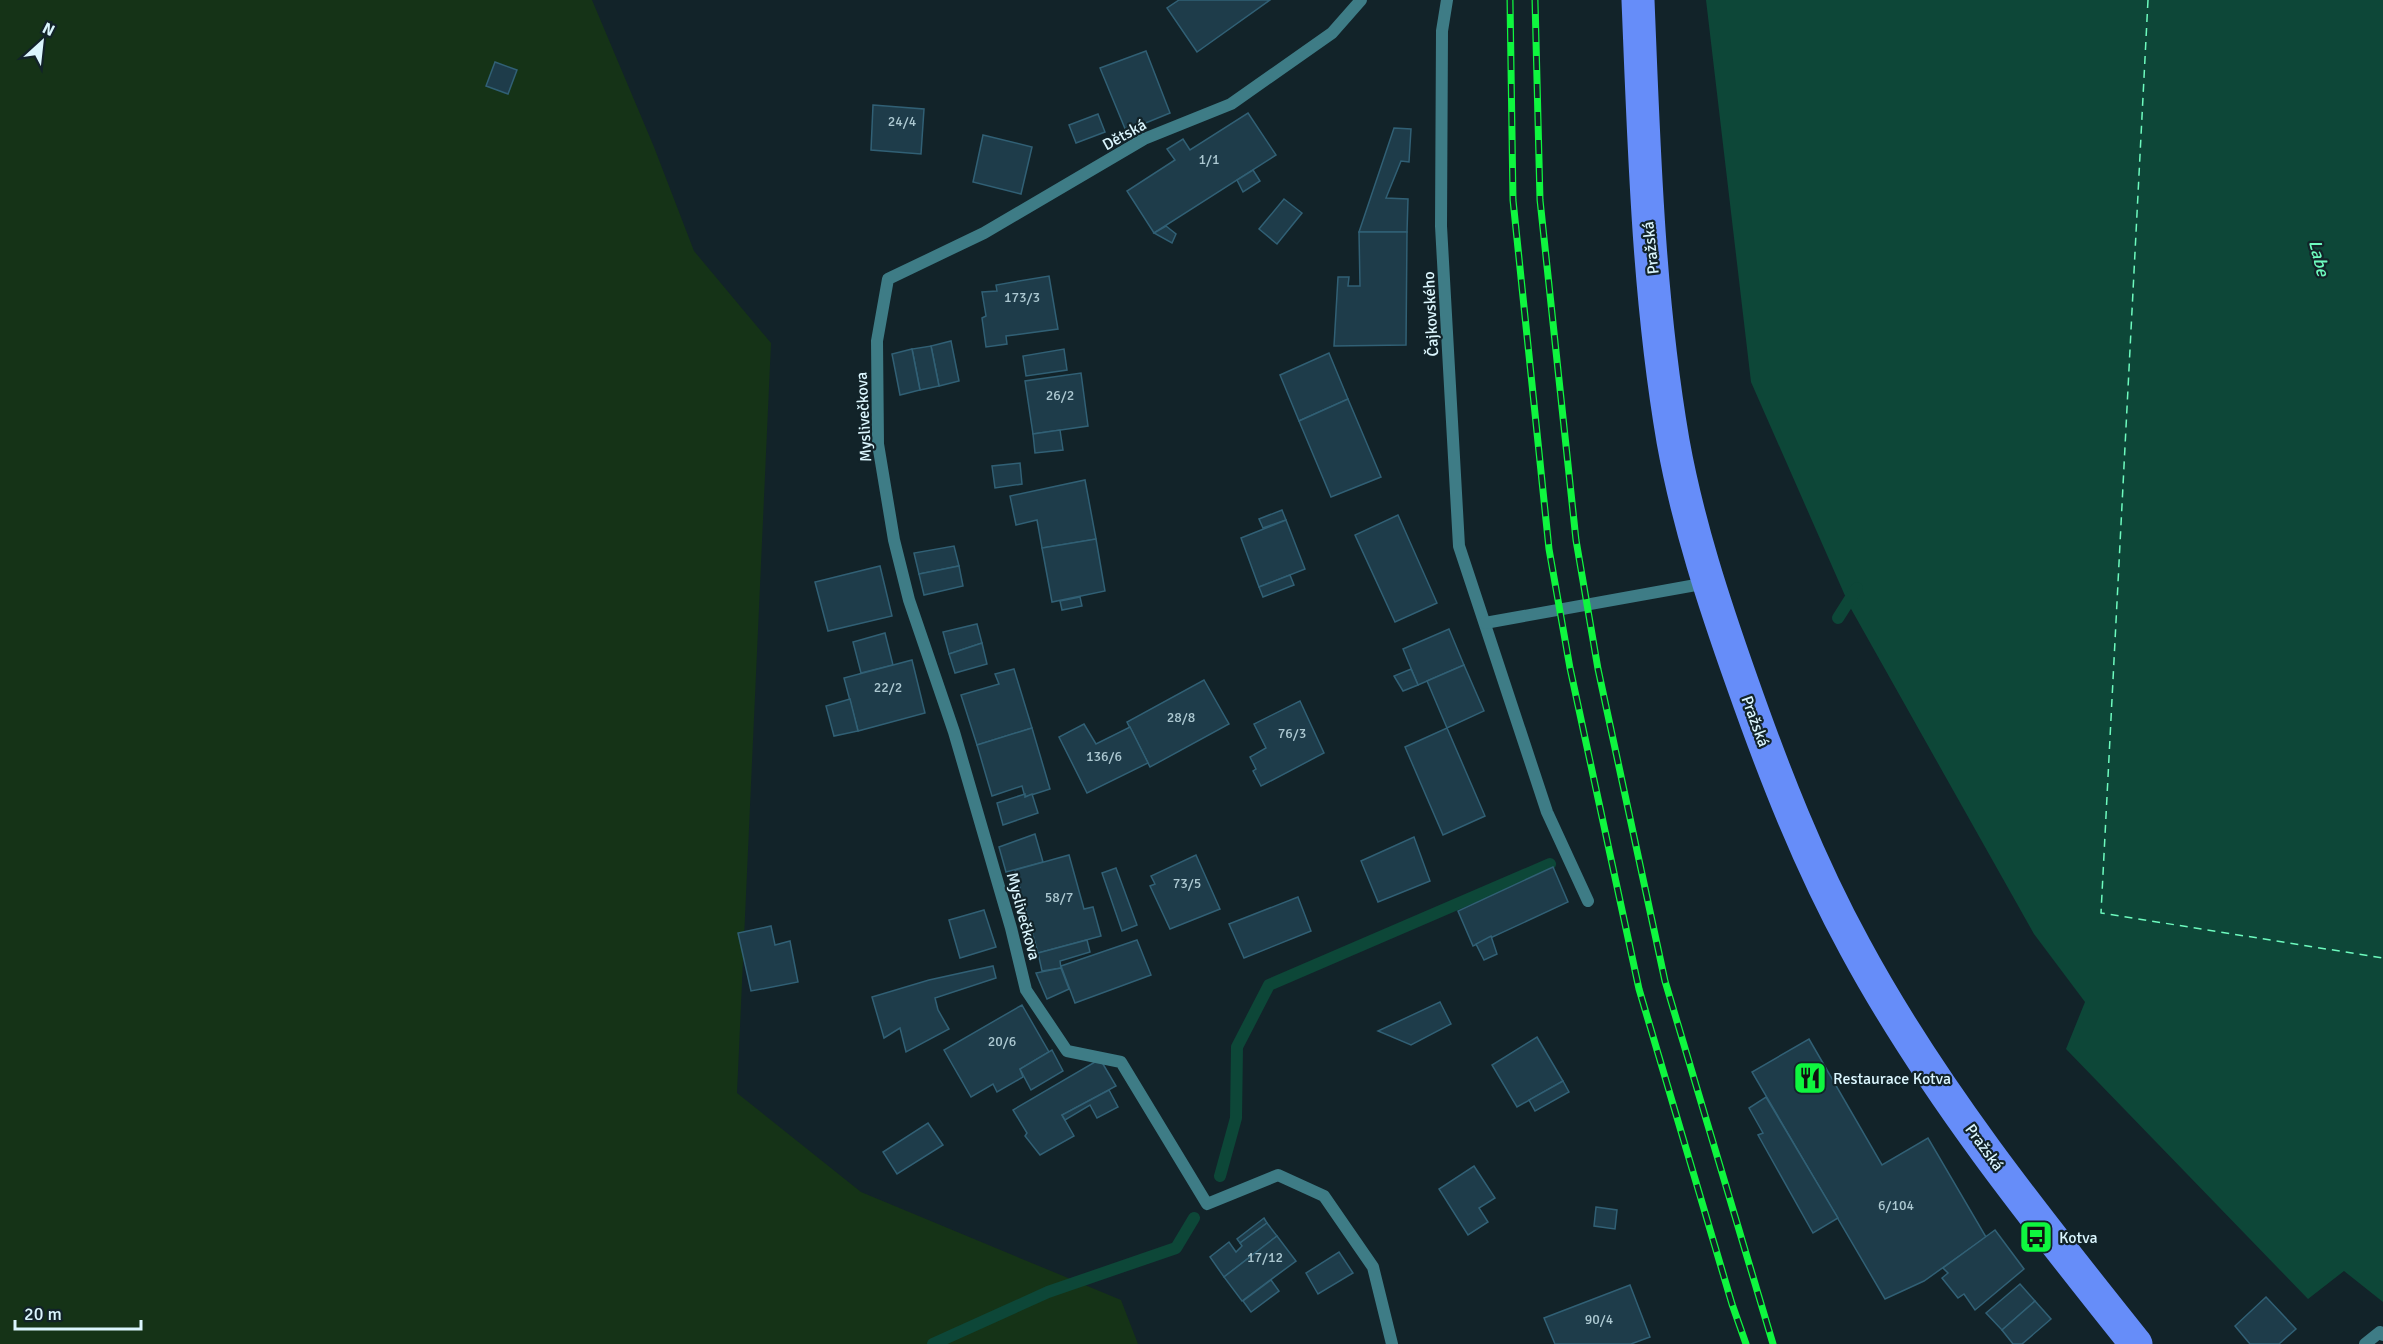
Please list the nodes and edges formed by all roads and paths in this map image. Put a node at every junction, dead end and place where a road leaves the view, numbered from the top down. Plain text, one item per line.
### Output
1 (1361, 0) edge
2 (1447, 0) edge
3 (1638, 0) edge
4 (888, 279) joint
5 (1707, 583) junction
6 (1485, 623) junction
7 (1588, 901) dead end
8 (2383, 1335) edge
9 (1392, 1344) edge
10 (2136, 1344) edge
11 (2365, 1344) edge

1 - 4 street, Dětská
2 - 6 street, Čajkovského
3 - 5 main road, Pražská
4 - 9 street, Myslivečkova
5 - 6 street
5 - 10 main road, Pražská
6 - 7 street, Čajkovského
8 - 11 street

